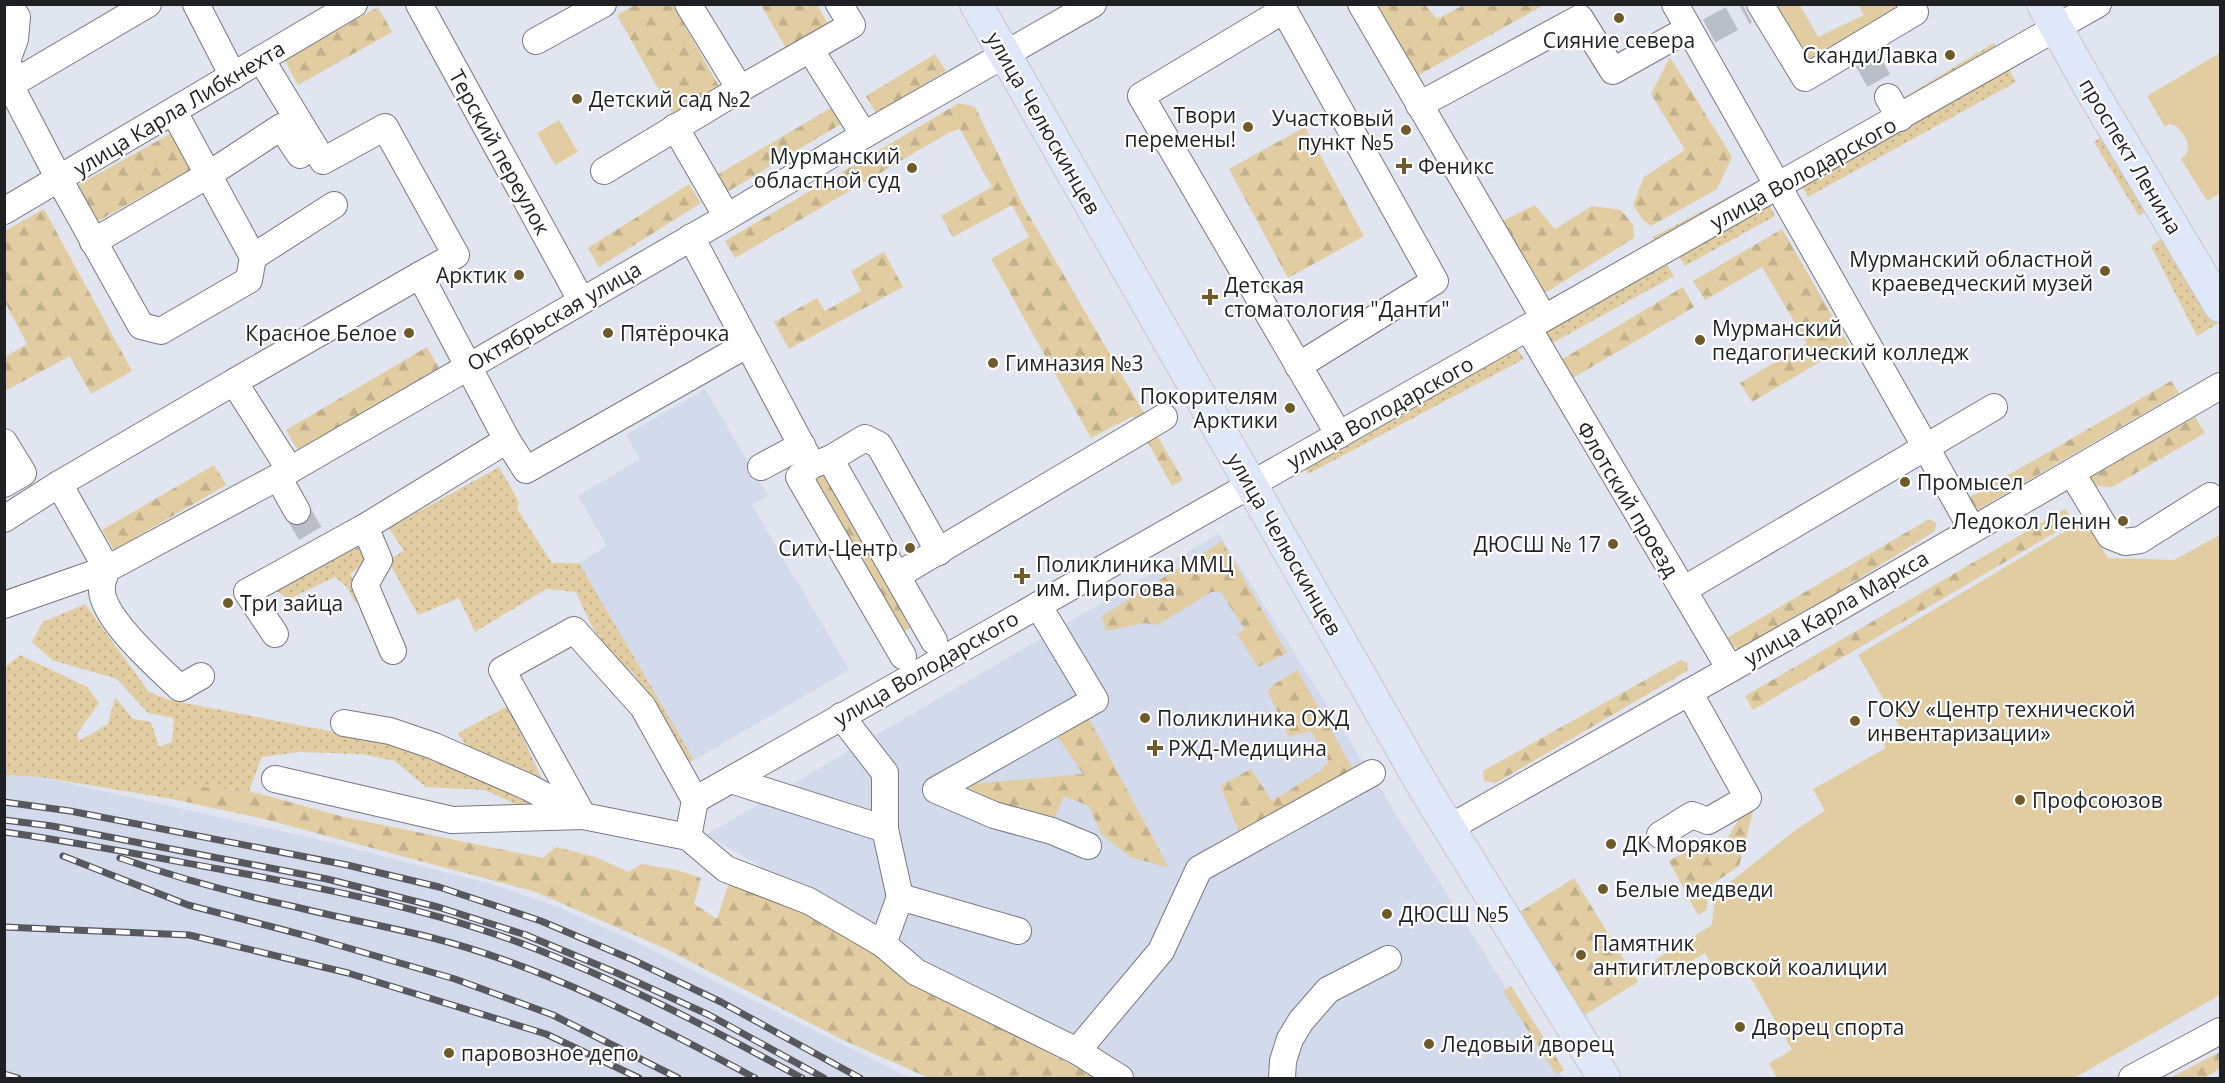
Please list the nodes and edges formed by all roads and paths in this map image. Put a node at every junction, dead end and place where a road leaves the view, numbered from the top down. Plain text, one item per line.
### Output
1 (9, 4) edge
2 (148, 4) edge
3 (196, 4) edge
4 (354, 4) edge
5 (419, 4) edge
6 (688, 4) edge
7 (839, 4) edge
8 (976, 4) edge
9 (1092, 4) edge
10 (1361, 4) edge
11 (1675, 4) edge
12 (1910, 4) edge
13 (2098, 4) edge
14 (1754, 7) edge
15 (586, 8) edge
16 (2050, 17) edge
17 (1697, 33) junction
18 (536, 41) dead end
19 (810, 49) junction
20 (1004, 54) junction
21 (261, 59) junction
22 (233, 76) junction
23 (10, 85) junction
24 (740, 88) junction
25 (1419, 105) junction
26 (174, 112) junction
27 (675, 127) junction
28 (864, 135) junction
29 (305, 162) dead end
30 (603, 171) dead end
31 (208, 175) junction
32 (59, 179) junction
33 (1778, 187) junction
34 (334, 205) dead end
35 (4, 211) edge
36 (727, 217) junction
37 (690, 237) junction
38 (93, 242) junction
39 (253, 256) junction
40 (420, 275) junction
41 (581, 300) junction
42 (2220, 306) edge
43 (1536, 323) junction
44 (748, 344) junction
45 (468, 365) junction
46 (1298, 366) junction
47 (234, 382) junction
48 (2220, 386) edge
49 (1994, 407) dead end
50 (1164, 417) dead end
51 (1339, 435) junction
52 (507, 440) junction
53 (4, 442) edge
54 (1925, 447) junction
55 (815, 456) junction
56 (761, 467) dead end
57 (2072, 473) junction
58 (284, 474) junction
59 (4, 484) edge
60 (59, 484) junction
61 (1251, 485) junction
62 (2210, 496) dead end
63 (297, 511) tunnel mouth
64 (4, 519) edge
65 (365, 527) junction
66 (1972, 529) junction
67 (939, 552) junction
68 (107, 569) junction
69 (898, 575) junction
70 (1683, 590) junction
71 (4, 605) edge
72 (1038, 605) junction
73 (275, 634) dead end
74 (934, 641) dead end
75 (393, 651) dead end
76 (903, 656) dead end
77 (1730, 669) junction
78 (201, 676) dead end
79 (1689, 692) junction
80 (841, 716) junction
81 (344, 723) dead end
82 (1372, 772) dead end
83 (275, 779) dead end
84 (730, 780) junction
85 (695, 800) junction
86 (583, 816) junction
87 (1449, 828) junction
88 (885, 829) junction
89 (1660, 835) dead end
90 (688, 837) junction
91 (1088, 846) dead end
92 (900, 897) junction
93 (1018, 931) dead end
94 (883, 944) junction
95 (1388, 959) dead end
96 (2220, 1031) edge
97 (1077, 1051) junction
98 (1120, 1078) edge
99 (1282, 1078) edge
100 (1604, 1078) edge
101 (2132, 1078) edge

1 - 23 street
2 - 23 street
3 - 22 street
4 - 21 street, улица Карла Либкнехта
5 - 41 street, Терский переулок
6 - 24 street
7 - 19 street
8 - 20 main road, улица Челюскинцев
9 - 20 street, Октябрьская улица
10 - 25 street, Флотский проезд
11 - 17 street
12 - 14 street
13 - 16 street, улица Володарского
15 - 18 street
16 - 33 street, улица Володарского
16 - 42 main road, проспект Ленина
17 - 25 street
17 - 33 street
19 - 24 street
19 - 28 street
20 - 28 street, Октябрьская улица
20 - 61 main road, улица Челюскинцев
21 - 22 street, улица Карла Либкнехта
21 - 40 street
22 - 26 street, улица Карла Либкнехта
23 - 32 street
24 - 27 street
25 - 43 street, Флотский проезд
26 - 31 street
26 - 32 street, улица Карла Либкнехта
27 - 30 street
27 - 36 street
28 - 36 street, Октябрьская улица
29 - 31 street
31 - 38 street
31 - 39 street
32 - 35 street, улица Карла Либкнехта
32 - 38 street
33 - 43 street, улица Володарского
33 - 54 street
34 - 39 street
36 - 37 street, Октябрьская улица
37 - 41 street, Октябрьская улица
37 - 44 street
38 - 39 street
40 - 45 street
40 - 47 street
41 - 45 street, Октябрьская улица
43 - 51 street, улица Володарского
43 - 70 street, Флотский проезд
44 - 52 street
44 - 55 street
45 - 52 street
45 - 58 street, Октябрьская улица
46 - 46 street
46 - 51 street
47 - 58 street
47 - 60 street
48 - 57 street, улица Карла Маркса
49 - 54 street
50 - 67 street
51 - 61 street, улица Володарского
52 - 65 street
53 - 59 street
54 - 66 street
54 - 70 street
55 - 56 street
55 - 67 street
55 - 69 street
55 - 76 street
57 - 62 street
57 - 66 street, улица Карла Маркса
58 - 63 street
58 - 68 street, Октябрьская улица
60 - 64 street
60 - 68 street
61 - 72 street, улица Володарского
61 - 87 main road, улица Челюскинцев
65 - 73 street
65 - 75 street
66 - 77 street, улица Карла Маркса
67 - 69 street
68 - 71 street, Октябрьская улица
68 - 78 street
69 - 74 street
70 - 77 street, Флотский проезд
72 - 80 street, улица Володарского
72 - 91 street
77 - 79 street, улица Карла Маркса
79 - 87 street, улица Карла Маркса
79 - 89 street
80 - 84 street, улица Володарского
80 - 88 street
81 - 86 street
82 - 97 street
83 - 86 street
84 - 85 street, улица Володарского
84 - 88 street
85 - 86 street
85 - 90 street
86 - 90 street
87 - 100 main road, улица Челюскинцев
88 - 92 street
90 - 94 street
92 - 93 street
92 - 94 street
94 - 97 street
95 - 99 street
96 - 101 street
97 - 98 street

